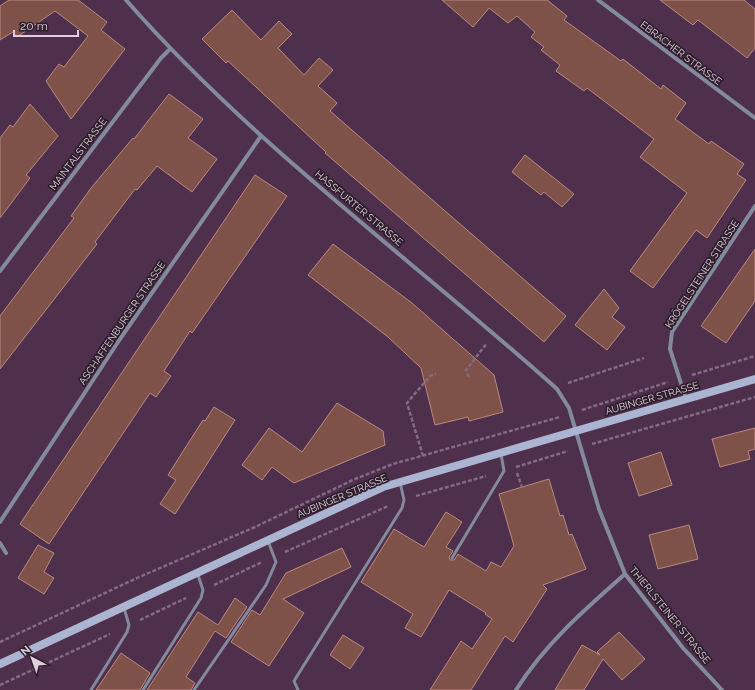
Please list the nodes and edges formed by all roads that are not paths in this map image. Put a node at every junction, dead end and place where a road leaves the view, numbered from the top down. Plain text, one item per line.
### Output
1 (126, 0) edge
2 (598, 0) edge
3 (170, 49) junction
4 (755, 118) edge
5 (261, 136) junction
6 (755, 206) edge
7 (0, 271) edge
8 (755, 379) edge
9 (686, 399) junction
10 (576, 430) junction
11 (501, 452) junction
12 (400, 482) junction
13 (0, 522) edge
14 (268, 539) junction
15 (0, 543) edge
16 (6, 552) dead end
17 (452, 558) dead end
18 (197, 573) junction
19 (625, 574) junction
20 (124, 607) junction
21 (0, 664) edge
22 (91, 690) edge
23 (143, 690) edge
24 (194, 690) edge
25 (298, 690) edge
26 (516, 690) edge
27 (722, 690) edge

1 - 3 street, HASSFURTER STRASSE
2 - 4 street, EBRACHER STRASSE
3 - 5 street, HASSFURTER STRASSE
3 - 7 street, MAINTALSTRASSE
5 - 10 street, HASSFURTER STRASSE
5 - 13 street, ASCHAFFENBURGER STRASSE
6 - 9 street, KRÖGELSTEINER STRASSE
8 - 9 main road, AUBINGER STRASSE
9 - 10 main road, AUBINGER STRASSE
10 - 11 main road, AUBINGER STRASSE
10 - 19 street, THIERLSTEINER STRASSE
11 - 12 main road, AUBINGER STRASSE
11 - 17 lane
12 - 14 main road, AUBINGER STRASSE
12 - 25 lane
14 - 18 main road, AUBINGER STRASSE
14 - 24 lane
15 - 16 street
18 - 20 main road, AUBINGER STRASSE
18 - 23 lane
19 - 26 street
19 - 27 street, THIERLSTEINER STRASSE
20 - 21 main road, AUBINGER STRASSE
20 - 22 lane

